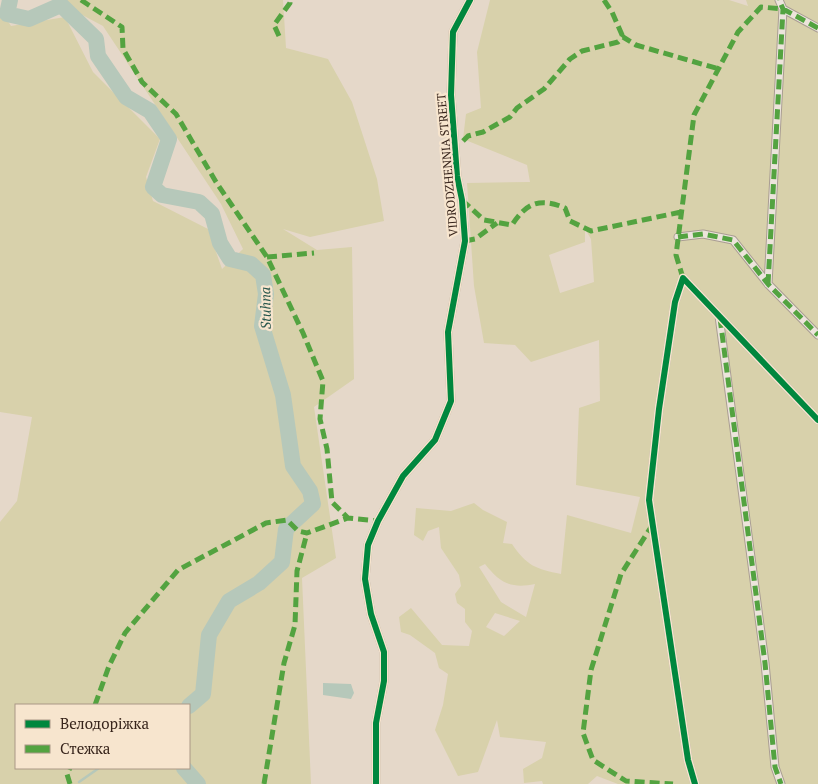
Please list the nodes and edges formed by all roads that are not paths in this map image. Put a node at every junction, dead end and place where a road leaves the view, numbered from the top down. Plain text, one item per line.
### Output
1 (470, 0) edge
2 (779, 0) edge
3 (783, 9) junction
4 (818, 28) edge
5 (678, 237) dead end
6 (768, 284) junction
7 (719, 316) junction
8 (818, 335) edge
9 (818, 420) edge
10 (376, 784) edge
11 (695, 784) edge
12 (781, 784) edge

1 - 10 street, VIDRODZHENNIA STREET
2 - 3 street
3 - 4 street
3 - 6 street
5 - 6 street
6 - 8 street
7 - 9 street
7 - 11 street
7 - 12 street

